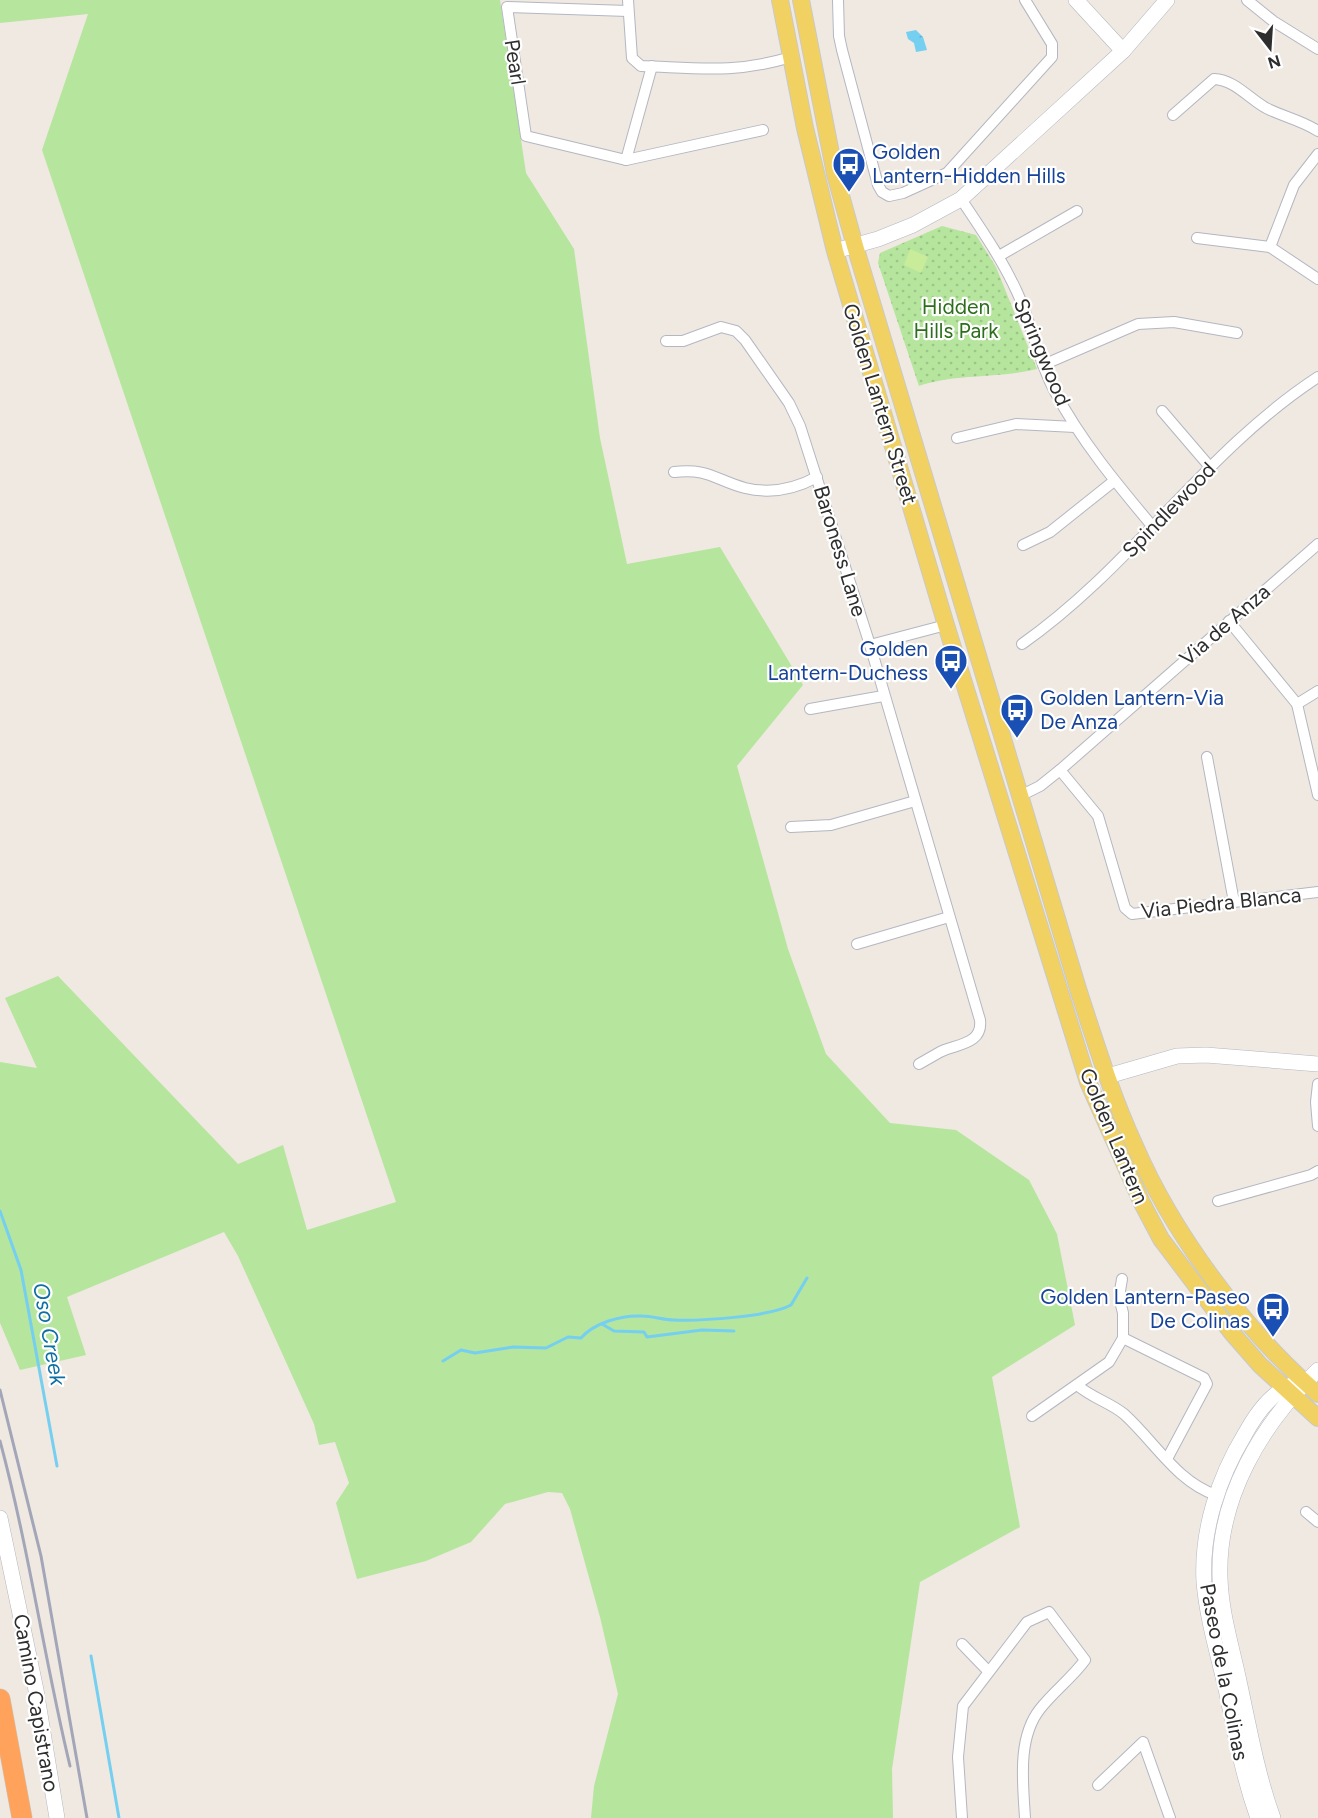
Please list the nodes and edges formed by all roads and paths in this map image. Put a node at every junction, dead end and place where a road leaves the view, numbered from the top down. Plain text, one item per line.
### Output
1 (780, 0) edge
2 (801, 0) edge
3 (838, 0) edge
4 (1025, 0) edge
5 (1076, 0) edge
6 (1167, 0) edge
7 (1247, 0) edge
8 (628, 5) edge
9 (1318, 49) edge
10 (1123, 51) junction
11 (791, 57) junction
12 (652, 66) junction
13 (1173, 115) dead end
14 (763, 130) dead end
15 (1318, 131) edge
16 (1318, 154) edge
17 (626, 160) junction
18 (961, 199) junction
19 (1077, 211) dead end
20 (1197, 238) dead end
21 (855, 246) junction
22 (1270, 247) junction
23 (835, 251) junction
24 (999, 256) junction
25 (1318, 279) edge
26 (1237, 333) dead end
27 (666, 341) dead end
28 (1043, 365) junction
29 (1318, 377) edge
30 (1162, 411) dead end
31 (1075, 427) junction
32 (957, 438) dead end
33 (1210, 467) junction
34 (674, 472) dead end
35 (817, 477) junction
36 (1114, 481) junction
37 (1153, 527) junction
38 (1318, 544) edge
39 (1023, 545) dead end
40 (958, 591) junction
41 (1229, 621) junction
42 (946, 625) junction
43 (972, 639) junction
44 (1022, 644) dead end
45 (870, 645) junction
46 (1318, 691) edge
47 (883, 696) junction
48 (1297, 704) junction
49 (810, 709) dead end
50 (1207, 757) dead end
51 (1060, 770) junction
52 (996, 785) junction
53 (1318, 795) edge
54 (1020, 796) junction
55 (915, 801) junction
56 (1001, 803) joint
57 (791, 827) dead end
58 (1010, 827) junction
59 (1318, 892) edge
60 (1234, 902) junction
61 (949, 917) junction
62 (857, 944) dead end
63 (1064, 1008) junction
64 (919, 1064) dead end
65 (1318, 1064) edge
66 (1108, 1076) junction
67 (1318, 1084) edge
68 (1318, 1126) edge
69 (1120, 1155) junction
70 (1318, 1171) edge
71 (1218, 1200) dead end
72 (1122, 1279) dead end
73 (1123, 1338) junction
74 (1318, 1370) edge
75 (1304, 1382) junction
76 (1077, 1385) junction
77 (1289, 1392) junction
78 (1318, 1394) edge
79 (1032, 1416) dead end
80 (1318, 1418) edge
81 (1167, 1459) junction
82 (1216, 1496) junction
83 (1233, 1501) junction
84 (1306, 1512) dead end
85 (0, 1518) edge
86 (1318, 1522) edge
87 (962, 1644) dead end
88 (988, 1671) junction
89 (0, 1699) edge
90 (1098, 1785) dead end
91 (22, 1818) edge
92 (57, 1818) edge
93 (962, 1818) edge
94 (1025, 1818) edge
95 (1170, 1818) edge
96 (1258, 1818) edge
97 (1273, 1818) edge

1 - 11 main road, Golden Lantern Street
2 - 21 main road, Golden Lantern Street
3 - 4 street
5 - 10 street
6 - 10 street
7 - 9 street
8 - 12 street
8 - 17 street, Pearl
10 - 18 street
11 - 12 street
11 - 23 main road, Golden Lantern Street
12 - 17 street
13 - 15 street
14 - 17 street
16 - 22 street
18 - 21 street
18 - 24 street, Springwood
19 - 24 street
20 - 22 street
21 - 23 street
21 - 40 main road, Golden Lantern Street
22 - 25 street
23 - 42 main road, Golden Lantern Street
24 - 28 street, Springwood
26 - 28 street
27 - 35 street, Baroness Lane
28 - 31 street, Springwood
29 - 33 street, Spindlewood
30 - 33 street
31 - 32 street
31 - 36 street, Springwood
33 - 37 street, Spindlewood
34 - 35 street
35 - 45 street, Baroness Lane
36 - 37 street, Springwood
36 - 39 street
37 - 44 street, Spindlewood
38 - 41 street, Via de Anza
40 - 42 main road
40 - 43 main road, Golden Lantern Street
41 - 48 street
41 - 51 street, Via de Anza
42 - 43 main road
42 - 45 street
42 - 52 main road, Golden Lantern Street
43 - 54 main road, Golden Lantern Street
45 - 47 street, Baroness Lane
46 - 48 street
47 - 49 street
47 - 55 street, Baroness Lane
48 - 53 street
50 - 60 street
51 - 54 street, Via de Anza
51 - 60 street, Via Piedra Blanca
52 - 54 main road
52 - 56 main road, Golden Lantern Street
54 - 58 main road
54 - 66 main road, Golden Lantern
55 - 57 street
55 - 61 street, Baroness Lane
56 - 58 main road, Golden Lantern
58 - 63 main road, Golden Lantern
59 - 60 street, Via Piedra Blanca
61 - 62 street
61 - 64 street, Baroness Lane
63 - 66 main road
63 - 69 main road, Golden Lantern
65 - 66 street
66 - 69 main road
66 - 75 main road, Golden Lantern
67 - 68 street
69 - 77 main road, Golden Lantern
70 - 71 street
72 - 73 street
73 - 76 street
73 - 81 street
74 - 75 street, Paseo de la Colinas
75 - 77 street, Paseo de la Colinas
75 - 78 main road, Golden Lantern
76 - 79 street
76 - 81 street
77 - 80 main road, Golden Lantern
77 - 82 street, Paseo de la Colinas
77 - 83 street, Paseo de la Colinas
81 - 82 street
82 - 83 street
82 - 96 street, Paseo de la Colinas
83 - 97 street, Paseo de la Colinas
84 - 86 street
85 - 92 street, Camino Capistrano
87 - 88 street
88 - 93 street
88 - 94 street
89 - 91 highway
90 - 95 street

